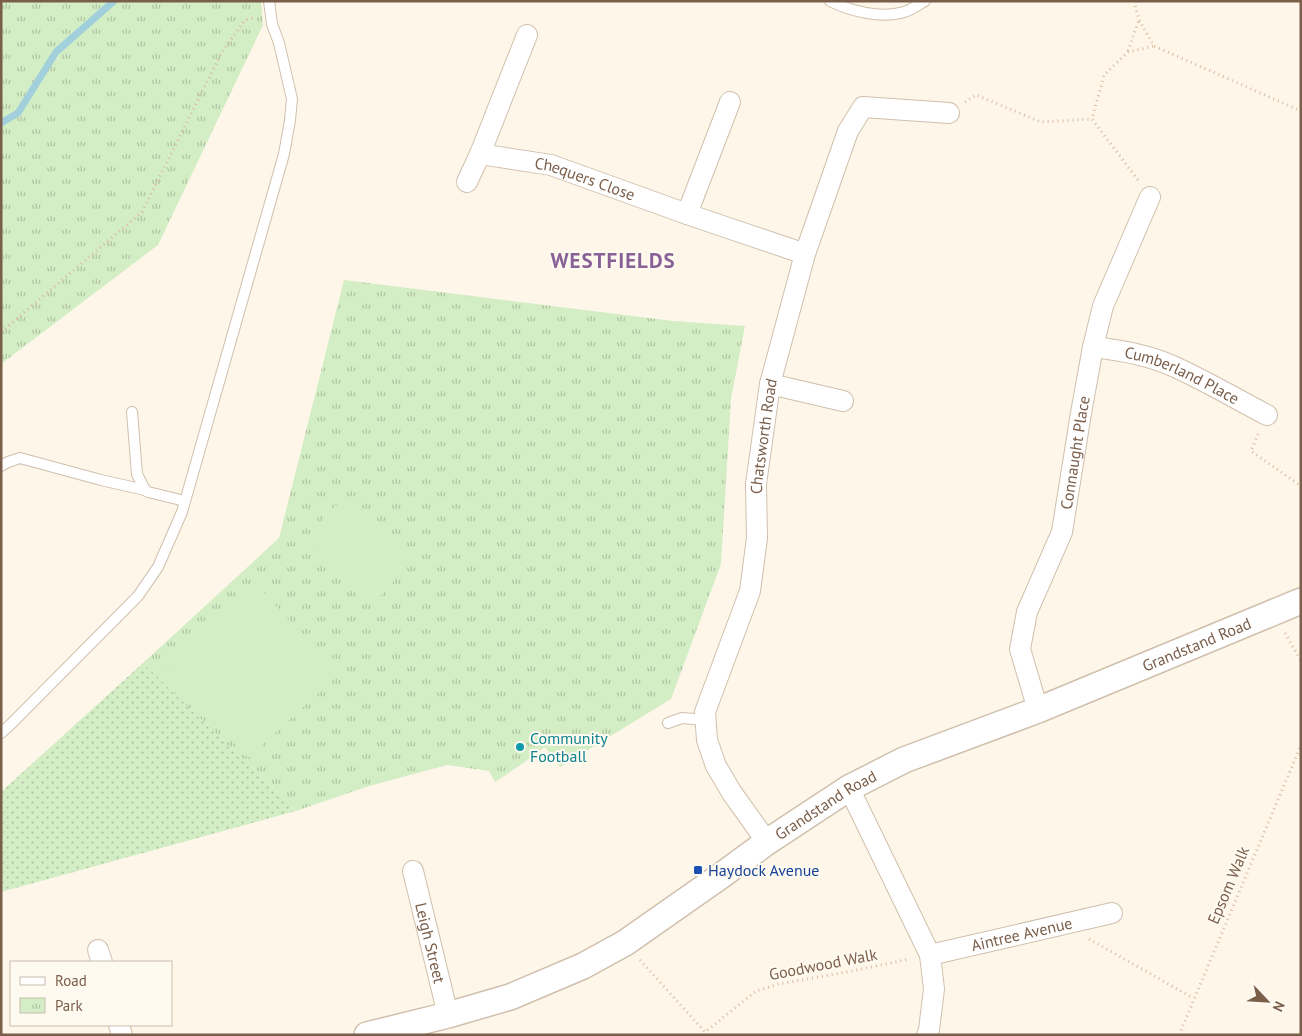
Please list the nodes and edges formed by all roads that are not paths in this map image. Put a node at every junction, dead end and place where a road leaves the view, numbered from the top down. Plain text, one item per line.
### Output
1 (269, 1) edge
2 (830, 1) edge
3 (925, 1) edge
4 (527, 35) dead end
5 (730, 102) dead end
6 (949, 113) road end
7 (480, 154) junction
8 (467, 182) dead end
9 (1150, 196) road end
10 (688, 214) junction
11 (805, 254) junction
12 (1093, 347) junction
13 (770, 384) junction
14 (843, 401) dead end
15 (132, 412) dead end
16 (1267, 415) road end
17 (1, 466) edge
18 (145, 490) junction
19 (185, 501) junction
20 (1301, 601) edge
21 (1038, 710) junction
22 (706, 720) junction
23 (668, 723) dead end
24 (1, 733) edge
25 (849, 788) junction
26 (767, 842) junction
27 (412, 871) dead end
28 (1112, 913) dead end
29 (930, 955) junction
30 (448, 1014) junction
31 (367, 1035) edge
32 (927, 1035) edge

1 - 19 lane
2 - 3 lane
4 - 7 street
5 - 10 street
6 - 11 street, Chatsworth Road
7 - 8 street
7 - 10 street, Chequers Close
9 - 12 street, Connaught Place
10 - 11 street, Chequers Close
11 - 13 street, Chatsworth Road
12 - 16 street, Cumberland Place
12 - 21 street, Connaught Place
13 - 14 street
13 - 22 street, Chatsworth Road
15 - 18 lane
17 - 18 lane
18 - 19 lane
19 - 24 lane
20 - 21 street, Grandstand Road
21 - 25 street, Grandstand Road
22 - 23 lane
22 - 26 street, Chatsworth Road
25 - 26 street, Grandstand Road
25 - 29 street
26 - 30 street, Grandstand Road
27 - 30 street, Leigh Street
28 - 29 street, Aintree Avenue
29 - 32 street
30 - 31 street, Grandstand Road

